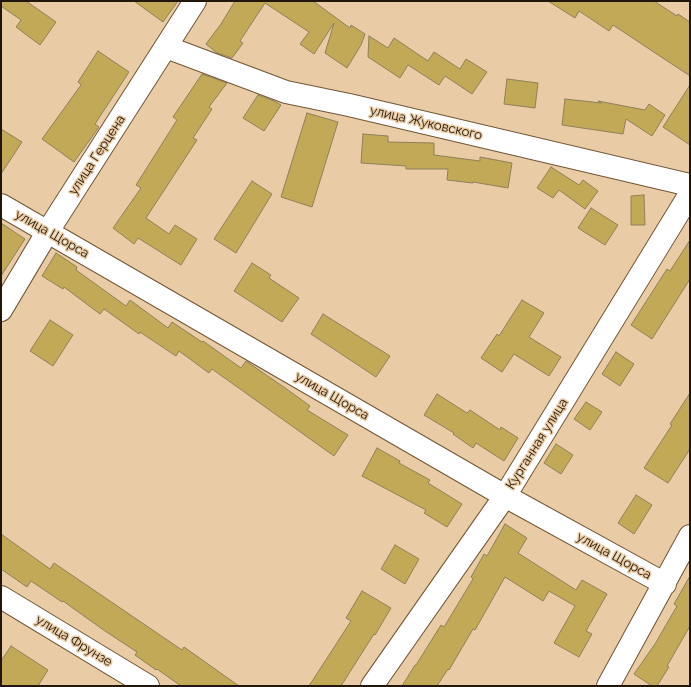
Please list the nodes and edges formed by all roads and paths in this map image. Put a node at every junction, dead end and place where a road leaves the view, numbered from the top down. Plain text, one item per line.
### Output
1 (195, 1) edge
2 (166, 47) junction
3 (690, 185) edge
4 (690, 194) edge
5 (1, 204) edge
6 (48, 231) junction
7 (1, 310) edge
8 (504, 496) junction
9 (690, 536) edge
10 (665, 584) junction
11 (1, 597) edge
12 (148, 686) edge
13 (372, 686) edge
14 (608, 686) edge

1 - 2 street, улица Герцена
2 - 3 street, улица Жуковского
2 - 6 street, улица Герцена
4 - 8 street, Курганная улица
5 - 6 street, улица Щорса
6 - 7 street, улица Герцена
6 - 8 street, улица Щорса
8 - 10 street, улица Щорса
8 - 13 street, Курганная улица
9 - 10 street
10 - 14 street
11 - 12 street, улица Фрунзе

